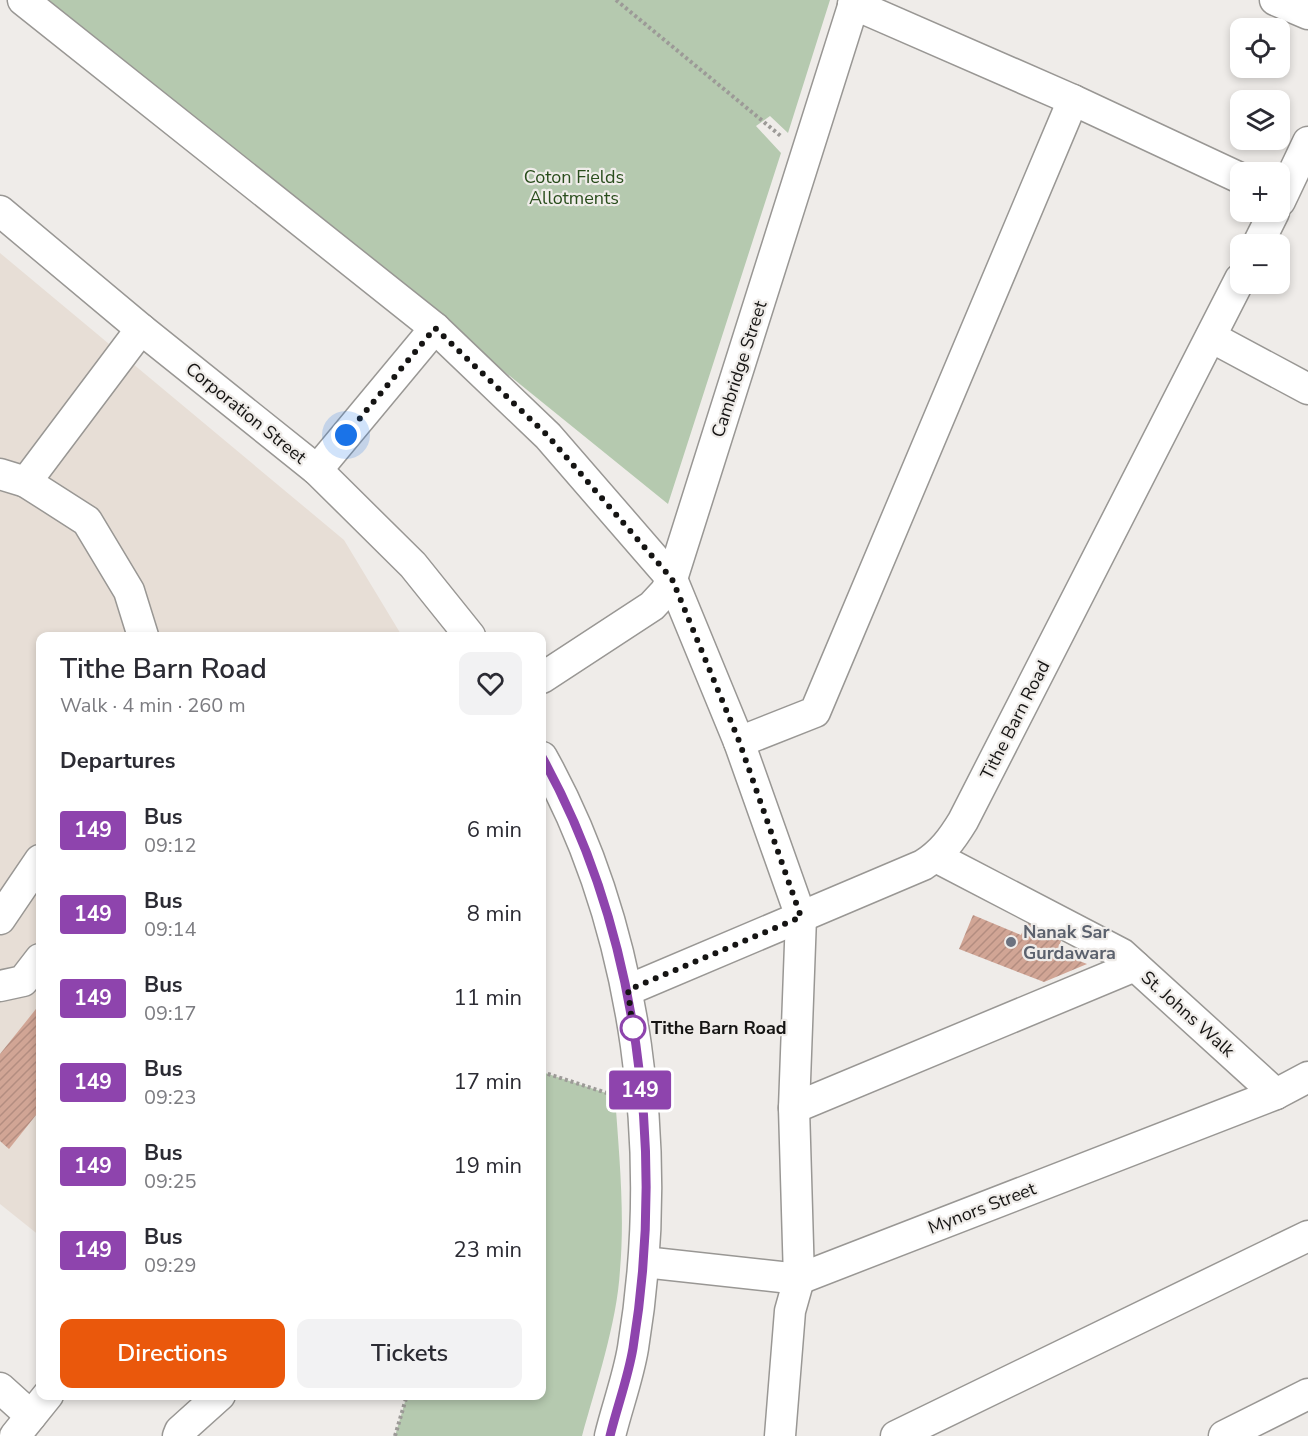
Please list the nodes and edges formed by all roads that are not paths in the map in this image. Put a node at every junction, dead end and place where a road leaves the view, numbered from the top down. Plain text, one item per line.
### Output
1 (24, 0) edge
2 (1275, 0) edge
3 (854, 2) edge
4 (1308, 14) edge
5 (1073, 100) junction
6 (1308, 142) edge
7 (1230, 172) edge
8 (1290, 179) edge
9 (0, 211) edge
10 (1232, 294) edge
11 (435, 328) junction
12 (141, 329) junction
13 (1211, 337) junction
14 (1308, 389) edge
15 (317, 470) junction
16 (13, 478) edge
17 (672, 579) junction
18 (142, 632) edge
19 (467, 632) edge
20 (546, 675) edge
21 (739, 741) junction
22 (546, 765) edge
23 (936, 856) junction
24 (36, 866) edge
25 (801, 917) junction
26 (0, 919) edge
27 (36, 963) edge
28 (1135, 966) junction
29 (0, 987) edge
30 (628, 990) junction
31 (1308, 1077) edge
32 (1276, 1094) junction
33 (794, 1108) junction
34 (1308, 1236) edge
35 (644, 1262) junction
36 (799, 1278) junction
37 (0, 1388) edge
38 (1308, 1394) edge
39 (214, 1400) edge
40 (32, 1416) edge
41 (178, 1436) edge
42 (610, 1436) edge
43 (780, 1436) edge
44 (896, 1436) edge
45 (1224, 1436) edge

1 - 11 street
2 - 4 street
3 - 5 street
3 - 17 street, Cambridge Street
5 - 7 street
5 - 21 street
6 - 8 street
9 - 12 street, Corporation Street
10 - 13 street, Tithe Barn Road
11 - 15 street
11 - 17 street
12 - 15 street, Corporation Street
12 - 16 street
13 - 14 street
13 - 23 street, Tithe Barn Road
15 - 19 street, Corporation Street
16 - 18 street
17 - 20 street, Cambridge Street
17 - 21 street
21 - 25 street
22 - 30 street
23 - 25 street, Tithe Barn Road
23 - 28 street, St. Johns Walk
24 - 26 street
25 - 30 street, Tithe Barn Road
25 - 33 street
27 - 29 street
28 - 32 street, St. Johns Walk
28 - 33 street
30 - 35 street
31 - 32 street, Mynors Street
32 - 36 street, Mynors Street
33 - 36 street
34 - 44 street
35 - 36 street, Mynors Street
35 - 42 street
36 - 43 street
37 - 40 street
38 - 45 street
39 - 41 street

